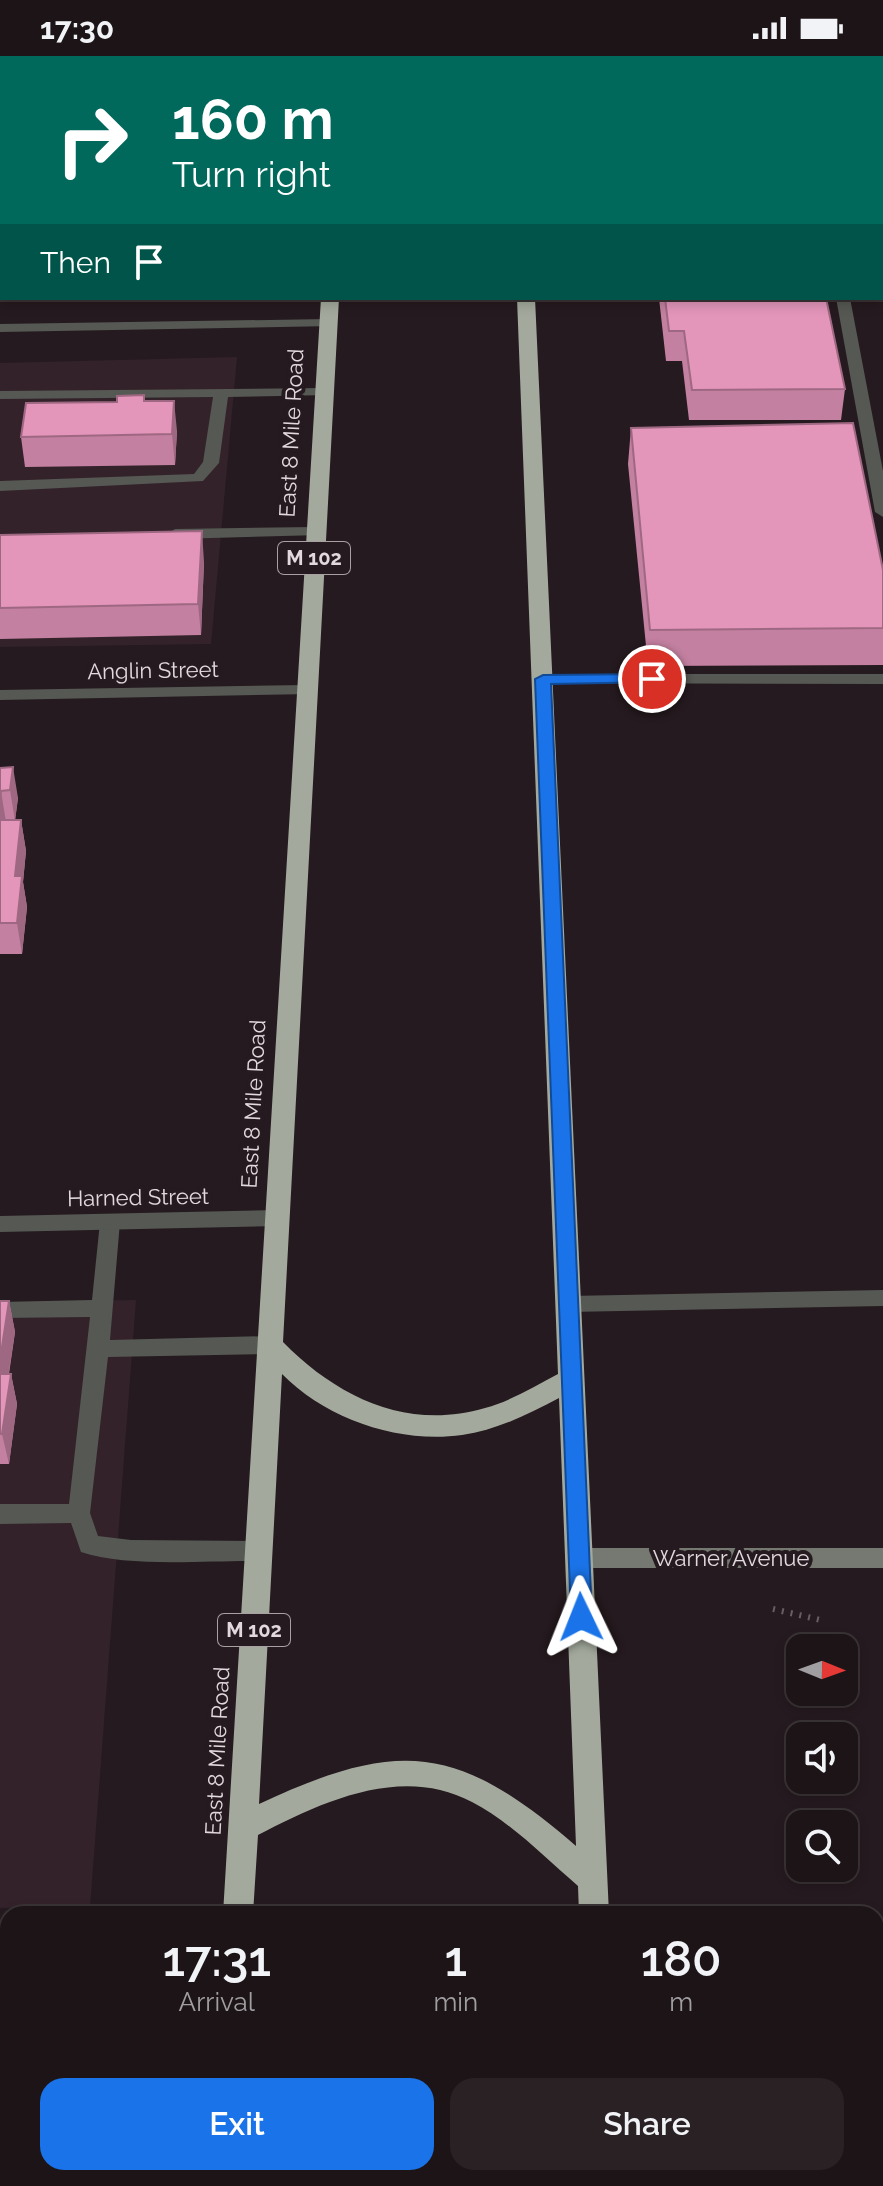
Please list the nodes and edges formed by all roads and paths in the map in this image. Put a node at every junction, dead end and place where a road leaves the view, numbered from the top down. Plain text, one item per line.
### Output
1 (330, 300) edge
2 (526, 300) edge
3 (843, 300) edge
4 (328, 323) junction
5 (0, 328) edge
6 (221, 392) junction
7 (324, 392) junction
8 (0, 395) edge
9 (0, 486) edge
10 (883, 512) edge
11 (315, 532) junction
12 (155, 535) edge
13 (543, 679) junction
14 (883, 679) edge
15 (306, 690) junction
16 (0, 695) edge
17 (277, 1218) junction
18 (110, 1222) junction
19 (0, 1224) edge
20 (883, 1298) edge
21 (569, 1304) junction
22 (102, 1308) junction
23 (0, 1310) edge
24 (270, 1345) junction
25 (98, 1349) junction
26 (572, 1379) junction
27 (79, 1513) junction
28 (0, 1514) edge
29 (259, 1551) junction
30 (579, 1558) junction
31 (883, 1558) edge
32 (773, 1609) dead end
33 (825, 1621) dead end
34 (243, 1827) junction
35 (593, 1880) junction
36 (238, 1906) edge
37 (594, 1906) edge

1 - 4 highway, East 8 Mile Road / M 102
2 - 13 highway
3 - 10 street
4 - 5 street
4 - 7 highway, East 8 Mile Road / M 102
6 - 7 street
6 - 8 street
6 - 9 street
7 - 11 highway, East 8 Mile Road / M 102
11 - 12 street
11 - 15 highway, East 8 Mile Road / M 102
13 - 14 street
13 - 21 highway
15 - 16 street, Anglin Street
15 - 17 highway, East 8 Mile Road / M 102
17 - 18 street, Harned Street
17 - 24 highway, East 8 Mile Road / M 102
18 - 19 street, Harned Street
18 - 22 street
20 - 21 street
21 - 26 highway
22 - 23 street
22 - 25 street
24 - 25 street
24 - 26 highway
24 - 29 highway, East 8 Mile Road / M 102
25 - 27 street
26 - 30 highway
27 - 28 street
27 - 29 street
29 - 34 highway, East 8 Mile Road / M 102
30 - 31 street, Warner Avenue
30 - 35 highway
32 - 33 path
34 - 35 highway
34 - 36 highway, East 8 Mile Road / M 102
35 - 37 highway

